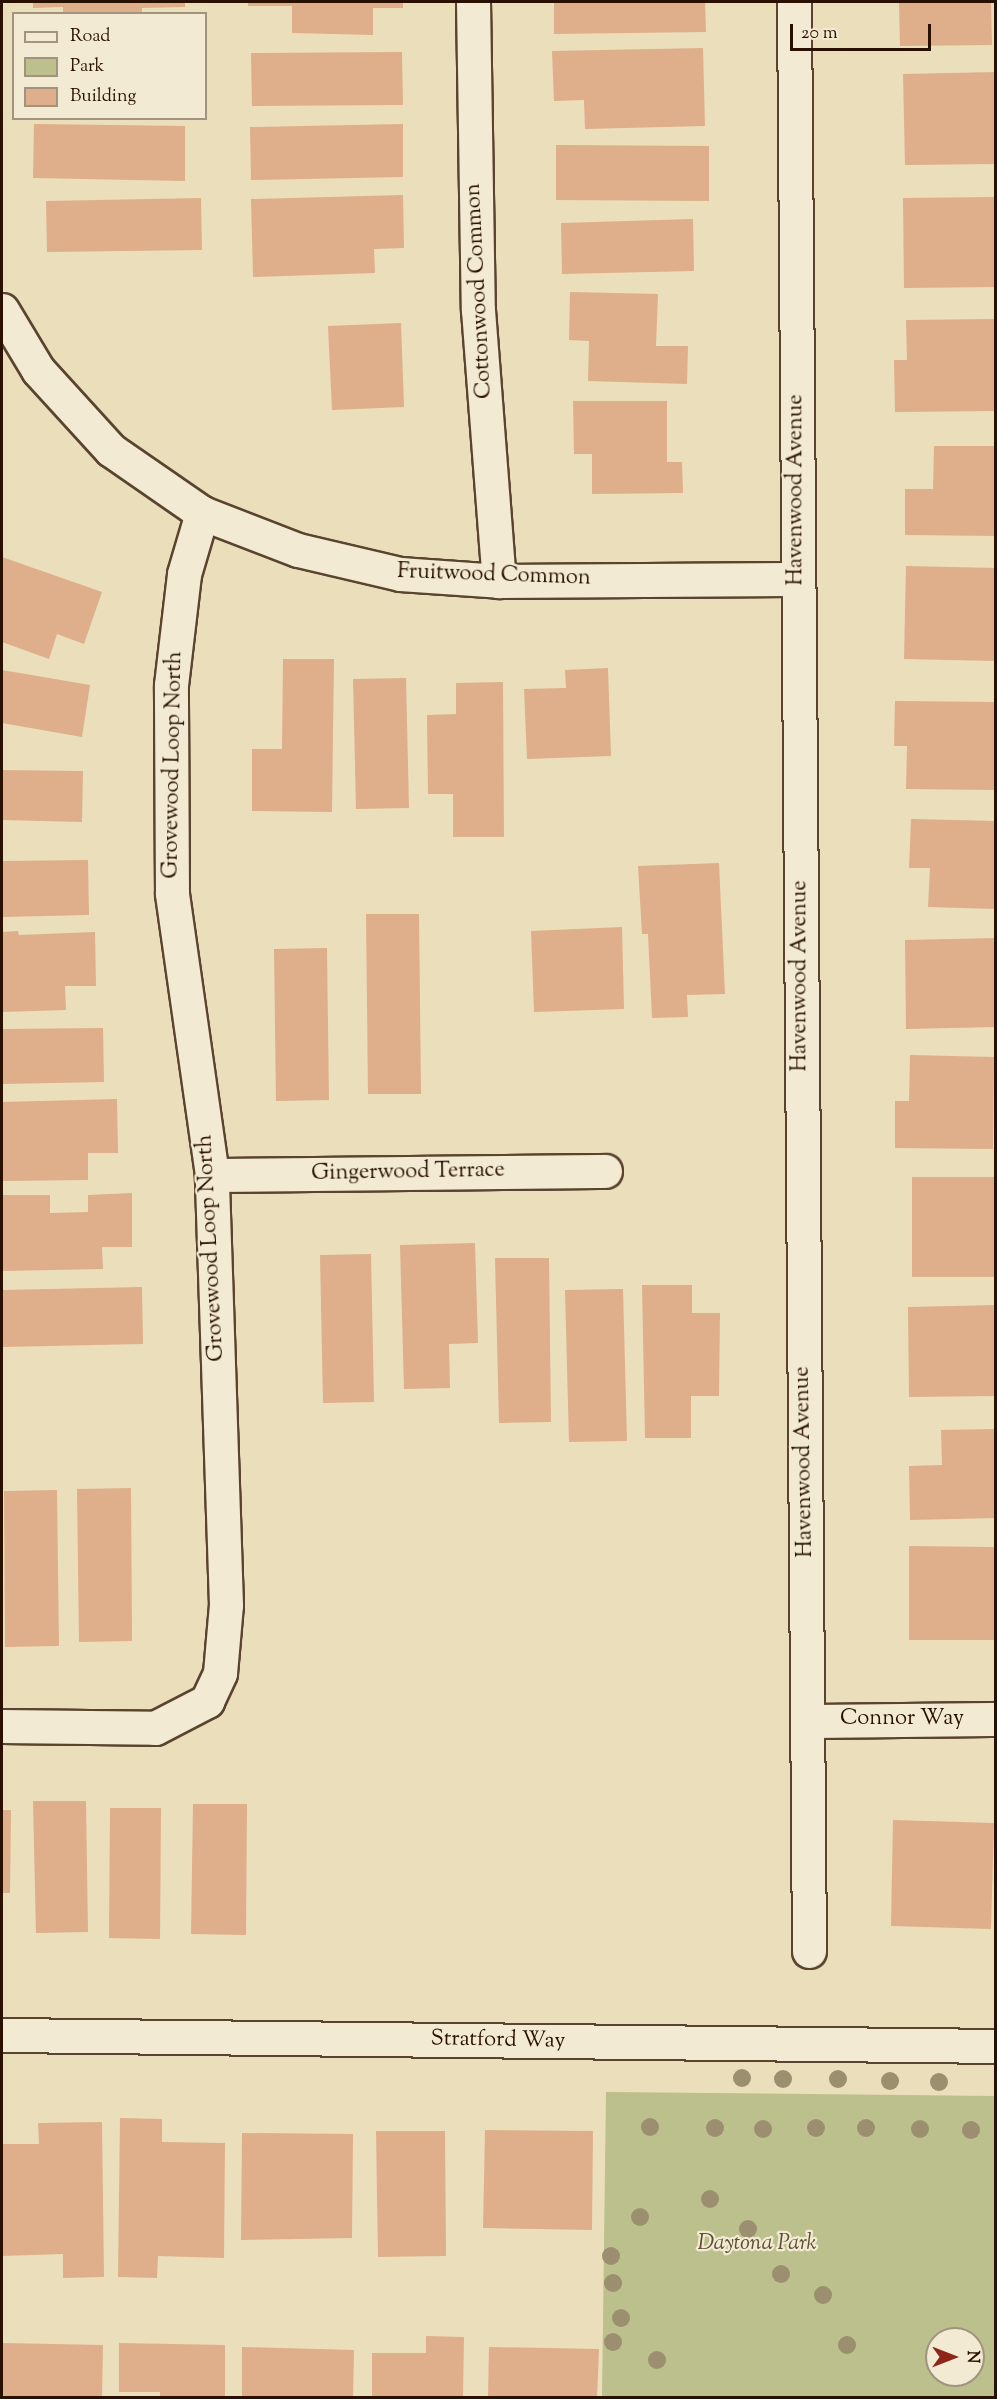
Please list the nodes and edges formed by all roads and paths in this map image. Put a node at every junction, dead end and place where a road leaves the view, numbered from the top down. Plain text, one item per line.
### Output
1 (472, 2) edge
2 (794, 2) edge
3 (2, 310) edge
4 (202, 513) junction
5 (798, 579) junction
6 (499, 581) junction
7 (605, 1171) dead end
8 (212, 1175) junction
9 (996, 1719) edge
10 (808, 1721) junction
11 (2, 1726) edge
12 (809, 1951) dead end
13 (2, 2035) edge
14 (996, 2046) edge

1 - 6 street, Cottonwood Common
2 - 5 street, Havenwood Avenue
3 - 4 street, Fruitwood Common
4 - 6 street, Fruitwood Common
4 - 8 street, Grovewood Loop North
5 - 6 street, Fruitwood Common
5 - 10 street, Havenwood Avenue
7 - 8 street, Gingerwood Terrace
8 - 11 street, Grovewood Loop North
9 - 10 street, Connor Way
10 - 12 street, Havenwood Avenue
13 - 14 street, Stratford Way

